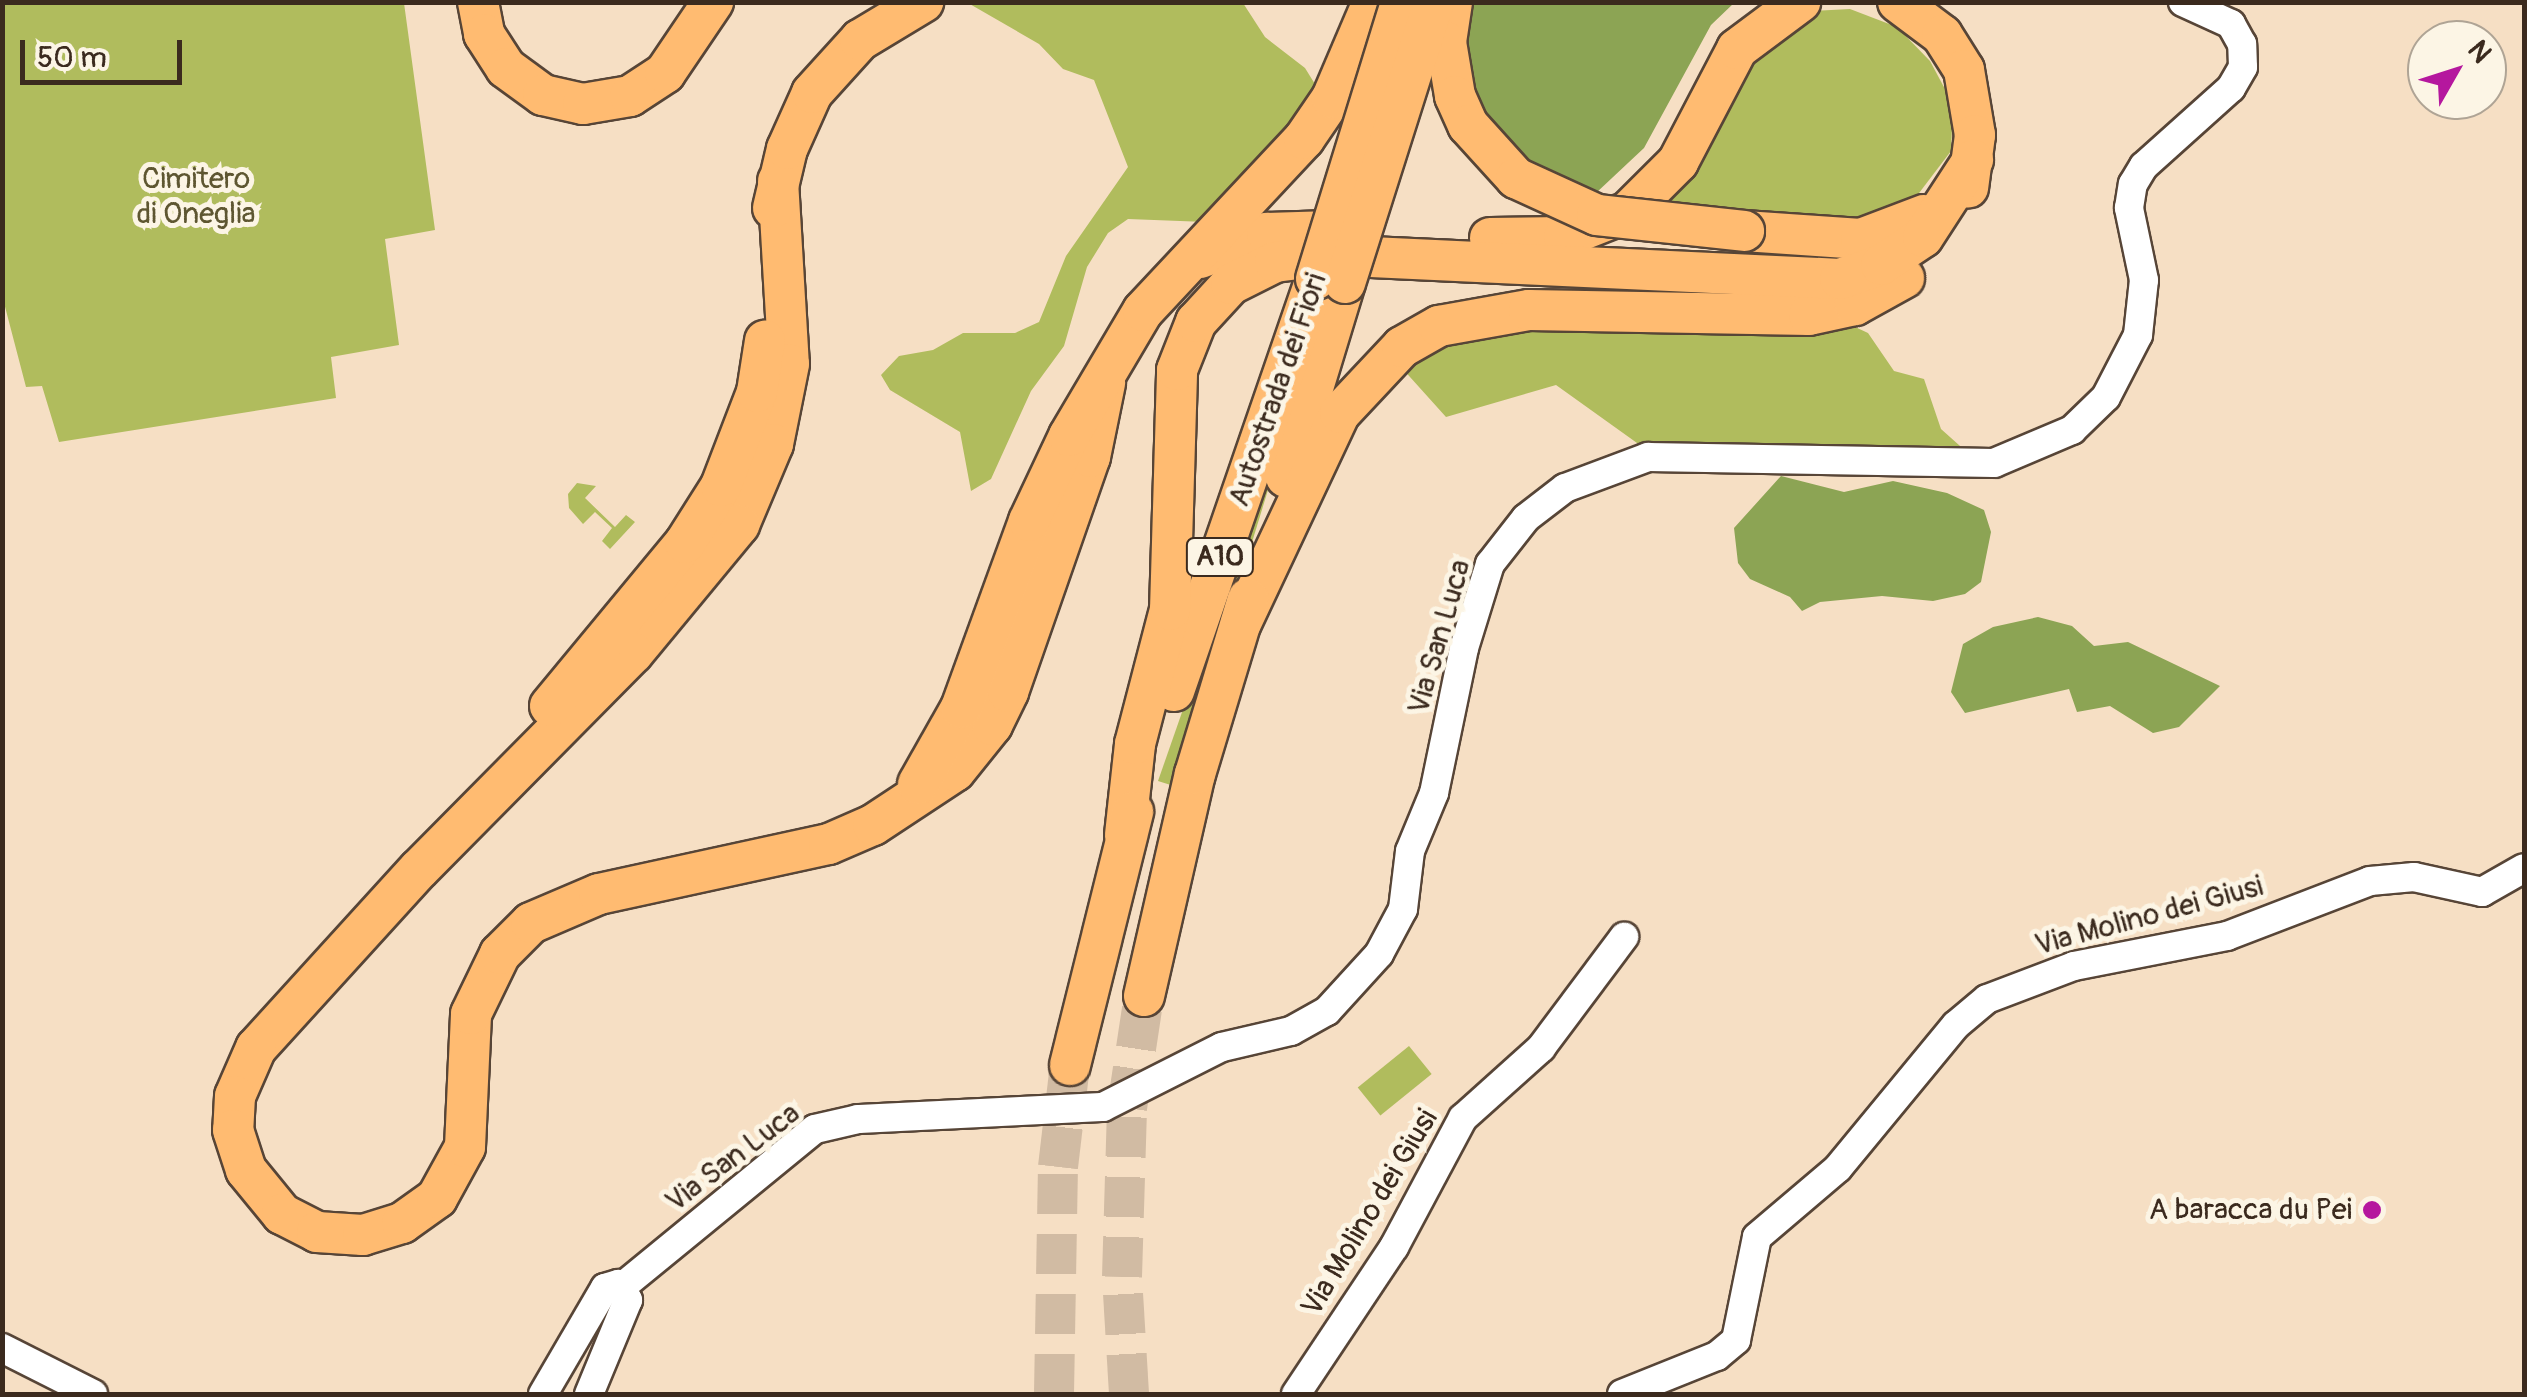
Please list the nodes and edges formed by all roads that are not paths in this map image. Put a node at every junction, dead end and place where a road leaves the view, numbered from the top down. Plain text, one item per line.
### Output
1 (478, 2) edge
2 (714, 2) edge
3 (923, 2) edge
4 (1373, 2) edge
5 (1401, 2) edge
6 (1434, 2) edge
7 (1452, 2) edge
8 (1800, 2) edge
9 (1898, 2) edge
10 (2182, 2) edge
11 (1974, 160) junction
12 (1952, 195) junction
13 (1192, 261) junction
14 (1330, 281) junction
15 (1241, 623) junction
16 (1125, 836) junction
17 (2524, 868) edge
18 (1624, 937) dead end
19 (1144, 996) tunnel mouth
20 (1070, 1065) tunnel mouth
21 (623, 1286) junction
22 (2, 1348) edge
23 (92, 1394) edge
24 (542, 1394) edge
25 (588, 1394) edge
26 (1296, 1394) edge
27 (1622, 1394) edge

1 - 2 highway
3 - 13 highway
4 - 13 highway
5 - 14 highway, Autostrada dei Fiori / A10, bridge
6 - 14 highway, Autostrada dei Fiori / A10, bridge
7 - 12 highway, bridge
8 - 13 highway
9 - 11 highway
10 - 21 street, Via San Luca
11 - 12 highway
11 - 15 highway
12 - 16 highway
14 - 15 highway, Autostrada dei Fiori / A10
14 - 16 highway, Autostrada dei Fiori / A10
15 - 19 highway, Autostrada dei Fiori / A10
16 - 20 highway, Autostrada dei Fiori / A10
17 - 27 street, Via Molino dei Giusi
18 - 26 street, Via Molino dei Giusi
21 - 24 street
21 - 25 street
22 - 23 street

